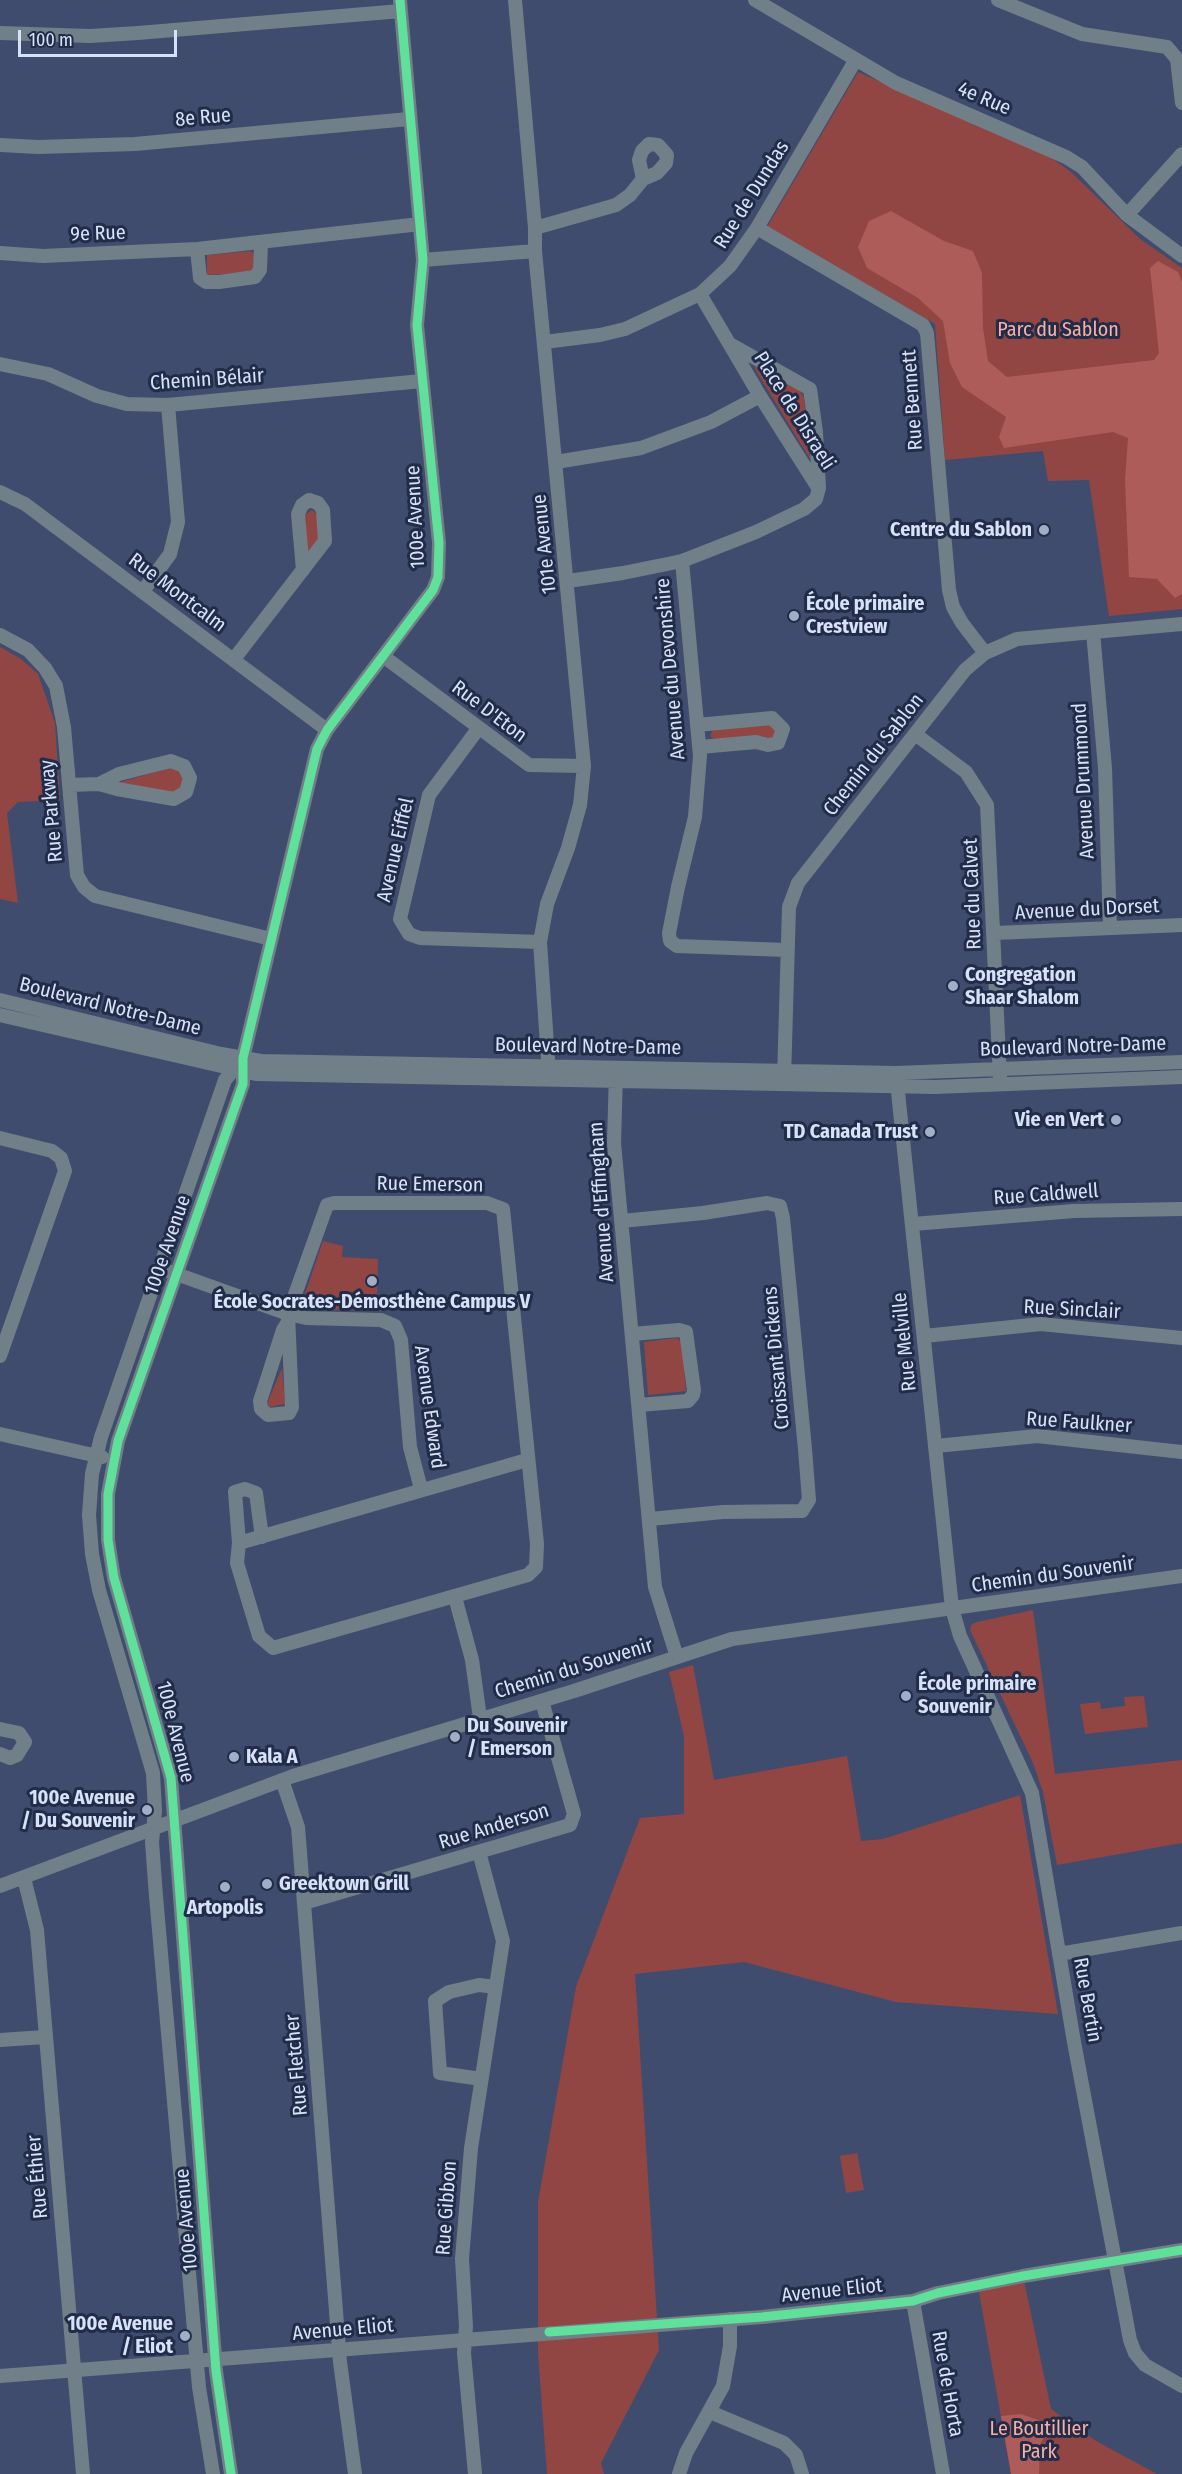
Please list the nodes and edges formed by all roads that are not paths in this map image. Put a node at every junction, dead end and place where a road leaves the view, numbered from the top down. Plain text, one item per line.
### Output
1 (515, 0) edge
2 (754, 0) edge
3 (998, 0) edge
4 (400, 6) edge
5 (0, 33) edge
6 (855, 61) junction
7 (1182, 104) edge
8 (409, 119) junction
9 (0, 145) edge
10 (1182, 154) edge
11 (643, 179) dead end
12 (1127, 215) junction
13 (420, 224) junction
14 (535, 228) junction
15 (757, 228) junction
16 (261, 243) junction
17 (197, 249) junction
18 (535, 251) junction
19 (0, 253) edge
20 (1182, 256) edge
21 (423, 260) junction
22 (700, 294) junction
23 (545, 342) junction
24 (730, 344) junction
25 (0, 364) edge
26 (423, 381) junction
27 (760, 396) junction
28 (168, 405) junction
29 (556, 462) junction
30 (819, 488) junction
31 (0, 492) edge
32 (682, 561) junction
33 (303, 570) dead end
34 (568, 581) junction
35 (144, 591) junction
36 (1182, 624) edge
37 (1094, 632) junction
38 (0, 635) edge
39 (985, 653) junction
40 (383, 656) junction
41 (234, 660) junction
42 (697, 725) junction
43 (478, 729) junction
44 (327, 730) junction
45 (915, 734) junction
46 (700, 747) junction
47 (584, 766) junction
48 (99, 783) junction
49 (69, 785) junction
50 (1182, 925) edge
51 (1110, 928) junction
52 (995, 933) junction
53 (271, 939) junction
54 (540, 942) junction
55 (786, 950) junction
56 (0, 1000) edge
57 (0, 1015) edge
58 (243, 1058) junction
59 (1182, 1062) edge
60 (1000, 1069) junction
61 (238, 1071) junction
62 (549, 1072) junction
63 (616, 1074) junction
64 (784, 1077) junction
65 (1182, 1077) edge
66 (896, 1080) junction
67 (1000, 1084) junction
68 (0, 1138) edge
69 (1182, 1209) edge
70 (622, 1221) junction
71 (914, 1224) junction
72 (160, 1268) junction
73 (177, 1274) junction
74 (288, 1318) junction
75 (632, 1334) junction
76 (924, 1336) junction
77 (1182, 1338) edge
78 (0, 1356) edge
79 (639, 1405) junction
80 (0, 1434) edge
81 (936, 1446) junction
82 (1182, 1452) edge
83 (96, 1456) junction
84 (113, 1460) junction
85 (527, 1460) junction
86 (421, 1489) junction
87 (650, 1519) junction
88 (262, 1537) junction
89 (239, 1543) junction
90 (1182, 1576) edge
91 (455, 1597) junction
92 (952, 1608) junction
93 (677, 1657) junction
94 (542, 1701) junction
95 (480, 1718) junction
96 (0, 1729) edge
97 (0, 1754) edge
98 (282, 1780) junction
99 (174, 1822) junction
100 (153, 1830) junction
101 (480, 1852) junction
102 (24, 1878) junction
103 (0, 1886) edge
104 (304, 1903) junction
105 (1182, 1933) edge
106 (1059, 1954) junction
107 (496, 1987) junction
108 (45, 2037) junction
109 (0, 2040) edge
110 (481, 2079) junction
111 (1182, 2250) edge
112 (1116, 2262) junction
113 (913, 2301) junction
114 (730, 2319) junction
115 (465, 2339) junction
116 (340, 2349) junction
117 (215, 2360) junction
118 (197, 2361) junction
119 (74, 2371) junction
120 (0, 2376) edge
121 (1182, 2386) edge
122 (710, 2412) junction
123 (83, 2474) edge
124 (213, 2474) edge
125 (231, 2474) edge
126 (355, 2474) edge
127 (475, 2474) edge
128 (679, 2474) edge
129 (802, 2474) edge
130 (943, 2474) edge

1 - 14 street, 101e Avenue
2 - 6 street, 4e Rue
3 - 7 street
4 - 5 street
4 - 8 street, 100e Avenue
6 - 12 street, 4e Rue
6 - 15 street, Rue de Dundas
8 - 9 street, 8e Rue
8 - 13 street, 100e Avenue
10 - 12 street
11 - 14 street
12 - 20 street, 4e Rue
13 - 16 street, 9e Rue
13 - 21 street, 100e Avenue
14 - 18 street, 101e Avenue
15 - 22 street, Rue de Dundas
15 - 39 street, Rue Bennett
16 - 17 street, 9e Rue
16 - 17 street
17 - 19 street, 9e Rue
18 - 21 street
18 - 23 street, 101e Avenue
21 - 26 street, 100e Avenue
22 - 23 street, Rue de Dundas
22 - 24 street, Place de Disraeli
23 - 29 street, 101e Avenue
24 - 27 street, Place de Disraeli
24 - 30 street, Place de Disraeli
25 - 28 street, Chemin Bélair
26 - 28 street, Chemin Bélair
26 - 40 street, 100e Avenue
27 - 29 street
27 - 30 street, Place de Disraeli
28 - 35 street
29 - 34 street, 101e Avenue
30 - 32 street
31 - 35 street, Rue Montcalm
32 - 34 street
32 - 42 street, Avenue du Devonshire
33 - 41 street
34 - 47 street, 101e Avenue
35 - 41 street, Rue Montcalm
36 - 37 street, Chemin du Sablon
37 - 39 street, Chemin du Sablon
37 - 51 street, Avenue Drummond
38 - 49 street, Rue Parkway
39 - 45 street, Chemin du Sablon
40 - 43 street, Rue D'Eton
40 - 44 street, 100e Avenue
41 - 44 street, Rue Montcalm
42 - 46 street, Avenue du Devonshire
42 - 46 street
43 - 47 street, Rue D'Eton
43 - 54 street, Avenue Eiffel
44 - 53 street, 100e Avenue
45 - 52 street, Rue du Calvet
45 - 55 street, Chemin du Sablon
46 - 55 street, Avenue du Devonshire
47 - 54 street, 101e Avenue
48 - 48 street
48 - 49 street
49 - 53 street, Rue Parkway
50 - 51 street, Avenue du Dorset
51 - 52 street, Avenue du Dorset
52 - 60 street, Rue du Calvet
53 - 58 street, 100e Avenue
54 - 62 street, 101e Avenue
55 - 64 street, Chemin du Sablon
56 - 58 street, Boulevard Notre-Dame
57 - 61 street, Boulevard Notre-Dame
58 - 61 street, 100e Avenue
58 - 62 street, Boulevard Notre-Dame
59 - 60 street, Boulevard Notre-Dame
60 - 66 street, Boulevard Notre-Dame
60 - 67 street, Rue du Calvet
61 - 62 street, Boulevard Notre-Dame
61 - 72 street, 100e Avenue
61 - 73 street, 100e Avenue
62 - 63 street, Boulevard Notre-Dame
63 - 64 street, Boulevard Notre-Dame
63 - 70 street, Avenue d'Effingham
64 - 66 street, Boulevard Notre-Dame
65 - 67 street, Boulevard Notre-Dame
66 - 67 street, Boulevard Notre-Dame
66 - 71 street, Rue Melville
68 - 78 street
69 - 71 street, Rue Caldwell
70 - 75 street, Avenue d'Effingham
70 - 87 street, Croissant Dickens
71 - 76 street, Rue Melville
72 - 73 street, Avenue Edward
72 - 83 street, 100e Avenue
73 - 74 street, Avenue Edward
73 - 84 street, 100e Avenue
74 - 74 street
74 - 85 street, Rue Emerson
74 - 86 street, Avenue Edward
75 - 79 street, Avenue d'Effingham
75 - 79 street
76 - 77 street, Rue Sinclair
76 - 81 street, Rue Melville
79 - 87 street, Avenue d'Effingham
80 - 83 street
81 - 82 street, Rue Faulkner
81 - 92 street, Rue Melville
83 - 84 street
83 - 100 street, 100e Avenue
84 - 99 street, 100e Avenue
85 - 86 street
85 - 91 street, Rue Emerson
86 - 88 street
87 - 93 street, Avenue d'Effingham
88 - 89 street
88 - 89 street, Rue Emerson
89 - 91 street, Rue Emerson
90 - 92 street, Chemin du Souvenir
91 - 95 street
92 - 93 street, Chemin du Souvenir
92 - 106 street, Rue Bertin
93 - 94 street, Chemin du Souvenir
94 - 95 street, Chemin du Souvenir
94 - 101 street, Rue Anderson
95 - 98 street, Chemin du Souvenir
96 - 97 street
98 - 99 street, Chemin du Souvenir
98 - 104 street, Rue Fletcher
99 - 100 street, Chemin du Souvenir
99 - 117 street, 100e Avenue
100 - 102 street, Chemin du Souvenir
100 - 118 street, 100e Avenue
101 - 104 street, Rue Anderson
101 - 107 street, Rue Gibbon
102 - 103 street, Chemin du Souvenir
102 - 108 street, Rue Éthier
104 - 116 street, Rue Fletcher
105 - 106 street
106 - 112 street, Rue Bertin
107 - 110 street, Rue Gibbon
107 - 110 street
108 - 109 street
108 - 119 street, Rue Éthier
110 - 115 street, Rue Gibbon
111 - 112 street, Avenue Eliot
112 - 113 street, Avenue Eliot
112 - 121 street, Rue Bertin
113 - 114 street, Avenue Eliot
113 - 130 street, Rue de Horta
114 - 115 street, Avenue Eliot
114 - 122 street
115 - 116 street, Avenue Eliot
115 - 127 street, Rue Gibbon
116 - 117 street, Avenue Eliot
116 - 126 street, Rue Fletcher
117 - 118 street, Avenue Eliot
117 - 125 street, 100e Avenue
118 - 119 street, Avenue Eliot
118 - 124 street, 100e Avenue
119 - 120 street, Avenue Eliot
119 - 123 street, Rue Éthier
122 - 128 street
122 - 129 street

